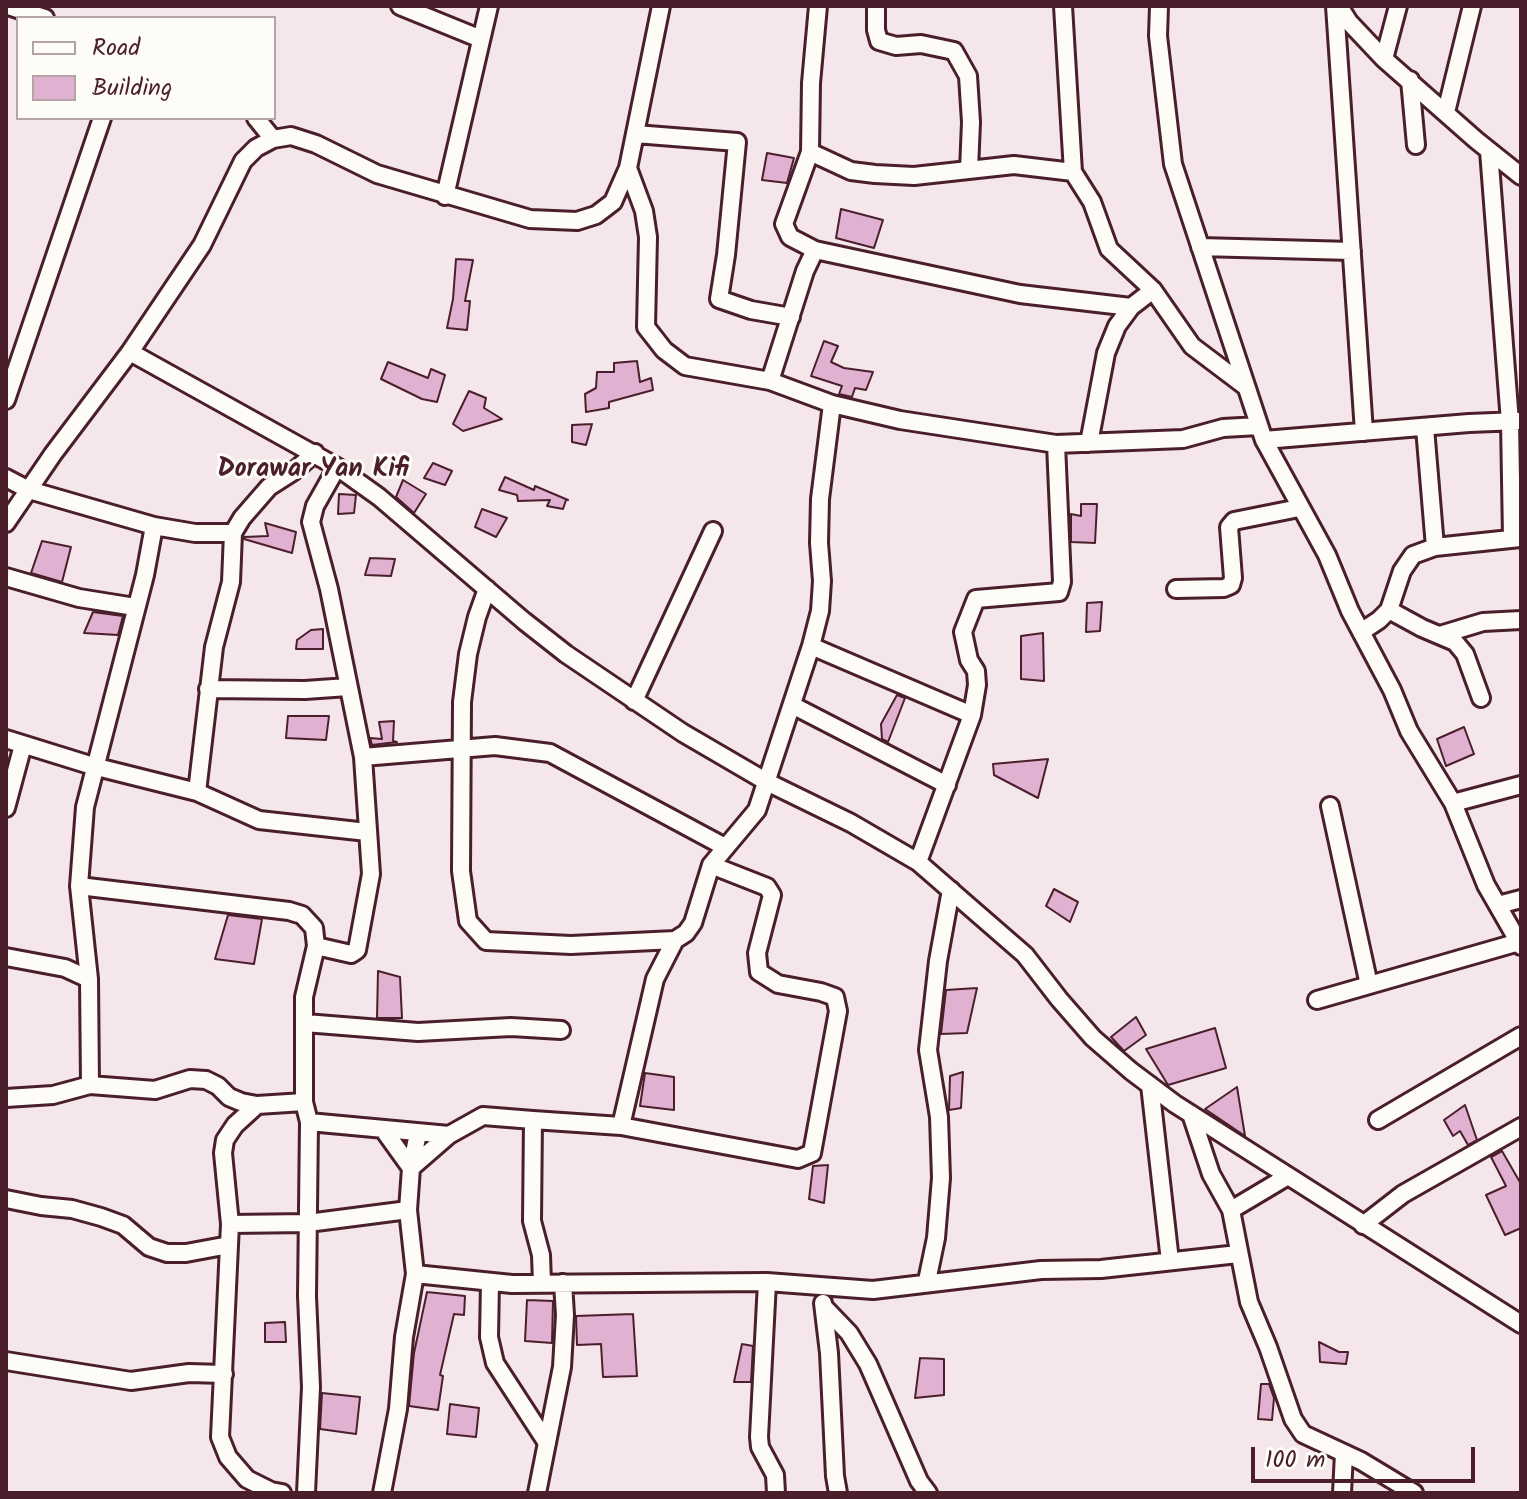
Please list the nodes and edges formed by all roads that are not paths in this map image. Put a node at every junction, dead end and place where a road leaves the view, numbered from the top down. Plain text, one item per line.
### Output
1 (8, 6) edge
2 (400, 6) edge
3 (489, 6) edge
4 (661, 6) edge
5 (818, 6) edge
6 (876, 6) edge
7 (1063, 6) edge
8 (1159, 6) edge
9 (1337, 6) edge
10 (1398, 6) edge
11 (1472, 6) edge
12 (39, 16) edge
13 (481, 39) junction
14 (1384, 59) junction
15 (1410, 80) junction
16 (1446, 112) junction
17 (101, 120) edge
18 (258, 120) edge
19 (635, 134) junction
20 (273, 139) junction
21 (1416, 145) dead end
22 (1489, 151) junction
23 (810, 152) junction
24 (628, 168) junction
25 (969, 170) junction
26 (1073, 172) junction
27 (1521, 176) edge
28 (445, 196) junction
29 (1200, 247) junction
30 (815, 250) junction
31 (1352, 251) junction
32 (1153, 290) junction
33 (1131, 307) junction
34 (791, 317) junction
35 (130, 352) junction
36 (770, 381) junction
37 (1245, 386) junction
38 (6, 400) edge
39 (832, 404) junction
40 (1516, 421) edge
41 (1425, 428) junction
42 (1364, 432) junction
43 (1262, 433) junction
44 (1089, 443) junction
45 (1056, 444) junction
46 (315, 453) junction
47 (337, 467) junction
48 (6, 478) edge
49 (29, 490) junction
50 (1299, 508) junction
51 (6, 523) edge
52 (154, 526) junction
53 (713, 531) dead end
54 (233, 533) junction
55 (1516, 538) edge
56 (1435, 547) junction
57 (6, 577) edge
58 (487, 589) junction
59 (1176, 589) dead end
60 (135, 607) junction
61 (1389, 610) junction
62 (1521, 620) edge
63 (1361, 632) junction
64 (1440, 635) junction
65 (811, 646) junction
66 (348, 687) junction
67 (208, 689) junction
68 (1481, 698) dead end
69 (634, 701) junction
70 (792, 705) junction
71 (972, 715) junction
72 (6, 739) edge
73 (23, 745) junction
74 (460, 749) junction
75 (363, 757) junction
76 (93, 766) junction
77 (767, 782) junction
78 (947, 785) junction
79 (1521, 785) edge
80 (197, 792) junction
81 (1453, 803) junction
82 (1330, 806) dead end
83 (6, 808) edge
84 (367, 832) junction
85 (725, 847) junction
86 (918, 862) junction
87 (711, 865) junction
88 (79, 886) junction
89 (951, 890) junction
90 (1521, 899) edge
91 (1498, 905) junction
92 (675, 940) junction
93 (1520, 944) edge
94 (316, 946) junction
95 (6, 957) edge
96 (89, 979) junction
97 (1369, 985) junction
98 (1317, 1000) dead end
99 (305, 1023) junction
100 (561, 1030) dead end
101 (1521, 1036) edge
102 (90, 1085) junction
103 (1150, 1085) junction
104 (6, 1098) edge
105 (304, 1102) junction
106 (257, 1105) junction
107 (1191, 1114) junction
108 (533, 1120) junction
109 (1378, 1120) dead end
110 (309, 1122) junction
111 (621, 1126) junction
112 (1521, 1127) edge
113 (383, 1129) junction
114 (418, 1133) junction
115 (449, 1135) junction
116 (411, 1168) junction
117 (1288, 1176) junction
118 (6, 1199) edge
119 (408, 1210) junction
120 (1231, 1210) junction
121 (308, 1223) junction
122 (230, 1224) junction
123 (1363, 1225) junction
124 (229, 1245) junction
125 (1238, 1254) junction
126 (1170, 1261) junction
127 (415, 1274) junction
128 (927, 1281) junction
129 (490, 1282) junction
130 (767, 1282) junction
131 (542, 1283) junction
132 (563, 1283) junction
133 (821, 1286) junction
134 (824, 1307) junction
135 (1521, 1324) edge
136 (6, 1361) edge
137 (224, 1374) junction
138 (547, 1443) junction
139 (1344, 1453) junction
140 (282, 1493) edge
141 (306, 1493) edge
142 (382, 1493) edge
143 (537, 1493) edge
144 (776, 1493) edge
145 (838, 1493) edge
146 (928, 1493) edge
147 (1342, 1493) edge
148 (1414, 1493) edge

1 - 12 street
2 - 13 street
3 - 13 street
4 - 19 street
5 - 23 street
6 - 25 street
7 - 26 street
8 - 29 street
9 - 14 street
9 - 31 street
10 - 14 street
11 - 16 street
13 - 28 street
14 - 15 street
15 - 16 street
15 - 21 street
16 - 22 street
17 - 38 street
18 - 20 street
19 - 24 street
19 - 34 street
20 - 28 street
20 - 35 street
22 - 27 street
22 - 40 street
23 - 25 street
23 - 30 street
24 - 28 street
24 - 36 street
25 - 26 street
26 - 32 street
29 - 31 street
29 - 37 street
30 - 33 street
30 - 34 street
31 - 42 street
32 - 33 street
32 - 37 street
33 - 44 street
34 - 36 street
35 - 46 street
35 - 49 street
36 - 39 street
37 - 43 street
39 - 45 street
39 - 65 street
40 - 41 street
40 - 55 street
41 - 42 street
41 - 56 street
42 - 43 street
43 - 44 street
43 - 50 street
44 - 45 street
45 - 71 street
46 - 47 street
46 - 54 street
47 - 58 street
47 - 66 street
48 - 49 street
49 - 51 street
49 - 52 street
50 - 59 street
50 - 63 street
52 - 54 street
52 - 60 street
53 - 69 street
54 - 67 street
55 - 56 street
56 - 61 street
57 - 60 street
58 - 69 street
58 - 74 street
60 - 76 street
61 - 63 street
61 - 64 street
62 - 64 street
63 - 81 street
64 - 68 street
65 - 70 street
65 - 71 street
66 - 67 street
66 - 75 street
67 - 80 street
69 - 77 street
70 - 77 street
70 - 78 street
71 - 78 street
72 - 73 street
73 - 76 street
73 - 83 street
74 - 75 street
74 - 85 street
74 - 92 street
75 - 84 street
76 - 80 street
76 - 88 street
77 - 85 street
77 - 86 street
78 - 86 street
79 - 81 street
80 - 84 street
81 - 91 street
82 - 97 street
84 - 94 street
85 - 87 street
86 - 89 street
87 - 92 street
87 - 111 street
88 - 94 street
88 - 96 street
89 - 103 street
89 - 128 street
90 - 91 street
91 - 93 street
92 - 111 street
93 - 97 street
94 - 99 street
95 - 96 street
96 - 102 street
97 - 98 street
99 - 100 street
99 - 105 street
101 - 109 street
102 - 104 street
102 - 106 street
103 - 107 street
103 - 126 street
105 - 106 street
105 - 110 street
106 - 122 street
107 - 117 street
107 - 120 street
108 - 111 street
108 - 115 street
108 - 131 street
110 - 113 street
110 - 121 street
112 - 123 street
113 - 114 street
113 - 116 street
114 - 115 street
114 - 116 street
115 - 116 street
116 - 119 street
117 - 120 street
117 - 123 street
118 - 124 street
119 - 121 street
119 - 127 street
120 - 125 street
121 - 122 street
121 - 141 street
122 - 124 street
123 - 135 street
124 - 137 street
125 - 126 street
125 - 139 street
126 - 128 street
127 - 129 street
127 - 142 street
128 - 133 street
129 - 131 street
129 - 138 street
130 - 132 street
130 - 133 street
130 - 144 street
131 - 132 street
132 - 138 street
133 - 134 street
134 - 145 street
134 - 146 street
136 - 137 street
137 - 140 street
138 - 143 street
139 - 147 street
139 - 148 street

